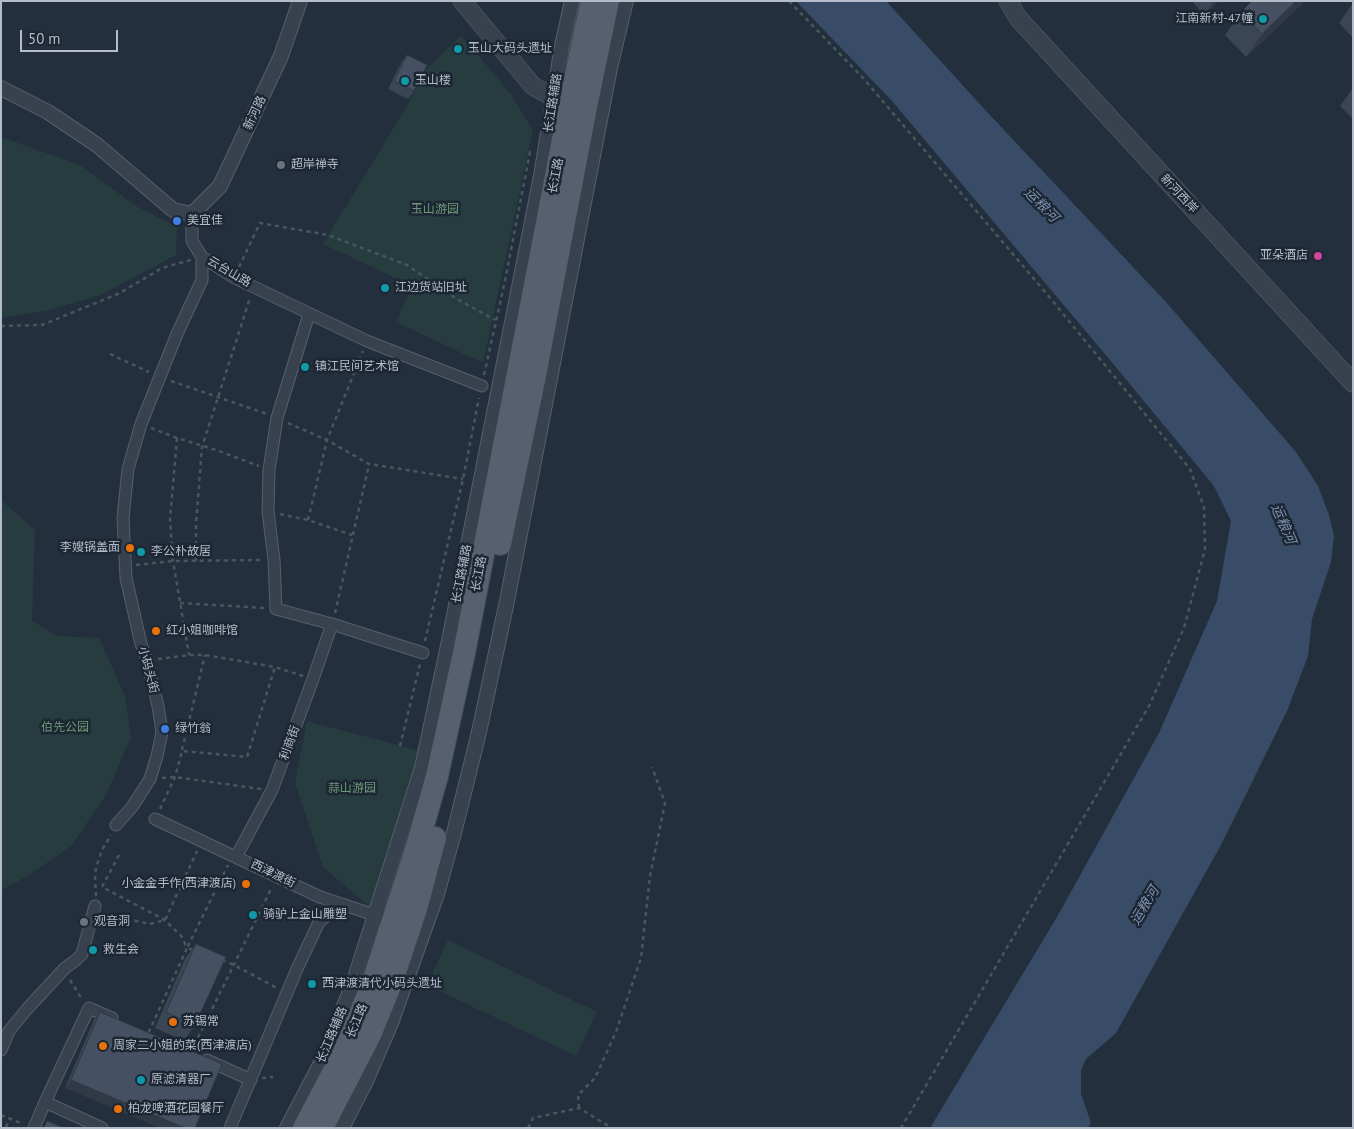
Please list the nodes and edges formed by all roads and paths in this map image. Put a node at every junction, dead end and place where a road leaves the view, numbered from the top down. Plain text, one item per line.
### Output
1 (300, 1) edge
2 (462, 1) edge
3 (572, 1) edge
4 (592, 1) edge
5 (608, 1) edge
6 (626, 1) edge
7 (789, 1) edge
8 (1008, 1) edge
9 (1, 88) edge
10 (570, 102) junction
11 (545, 156) junction
12 (192, 214) junction
13 (202, 257) junction
14 (235, 278) junction
15 (254, 287) junction
16 (309, 314) junction
17 (496, 320) junction
18 (1, 326) edge
19 (367, 341) junction
20 (1353, 383) edge
21 (482, 386) junction
22 (141, 424) junction
23 (177, 438) junction
24 (202, 447) junction
25 (369, 464) dead end
26 (269, 470) junction
27 (268, 511) junction
28 (308, 520) junction
29 (352, 535) junction
30 (274, 560) junction
31 (173, 561) junction
32 (196, 561) junction
33 (125, 566) junction
34 (180, 603) junction
35 (276, 609) junction
36 (332, 624) junction
37 (423, 653) junction
38 (189, 654) junction
39 (205, 655) junction
40 (147, 660) junction
41 (275, 666) junction
42 (313, 679) junction
43 (400, 746) dead end
44 (182, 751) junction
45 (652, 767) dead end
46 (175, 777) junction
47 (272, 790) junction
48 (155, 819) joint
49 (116, 825) joint
50 (202, 840) junction
51 (119, 855) dead end
52 (236, 857) junction
53 (276, 876) junction
54 (340, 904) junction
55 (94, 911) junction
56 (384, 918) junction
57 (165, 920) junction
58 (187, 948) junction
59 (196, 952) edge
60 (215, 958) edge
61 (234, 965) junction
62 (72, 984) dead end
63 (287, 993) junction
64 (82, 999) dead end
65 (122, 1023) edge
66 (148, 1034) edge
67 (1, 1050) edge
68 (190, 1053) joint
69 (251, 1080) junction
70 (45, 1102) junction
71 (579, 1108) junction
72 (1, 1115) edge
73 (10, 1118) junction
74 (1, 1125) edge
75 (7, 1127) edge
76 (30, 1128) edge
77 (34, 1128) edge
78 (102, 1128) edge
79 (230, 1128) edge
80 (287, 1128) edge
81 (304, 1128) edge
82 (322, 1128) edge
83 (342, 1128) edge
84 (528, 1128) edge
85 (612, 1128) edge
86 (901, 1128) edge

1 - 12 street, 新河路
2 - 10 street
3 - 10 street, 长江路辅路
4 - 10 main road, 长江路
5 - 10 main road, 长江路
6 - 83 street
7 - 86 path
8 - 20 street, 新河西岸
9 - 12 street
10 - 11 street, 长江路辅路
10 - 56 main road, 长江路
10 - 82 main road, 长江路
11 - 17 path
11 - 56 street, 长江路辅路
12 - 13 street, 云台山路
13 - 14 street, 云台山路
13 - 18 path
13 - 22 street, 小码头街
14 - 15 street, 云台山路
14 - 17 path
15 - 16 street, 云台山路
15 - 24 path
16 - 19 street, 云台山路
16 - 26 street
17 - 21 path
19 - 21 street, 云台山路
19 - 28 path
21 - 37 path
22 - 23 path
22 - 33 street, 小码头街
23 - 24 path
23 - 31 path
24 - 26 path
24 - 32 path
25 - 29 path
26 - 27 street
27 - 28 path
27 - 30 street
28 - 29 path
29 - 36 path
30 - 32 path
30 - 35 street
31 - 32 path
31 - 33 path
31 - 34 path
33 - 40 street, 小码头街
34 - 35 path
34 - 38 path
35 - 36 street
36 - 37 street
36 - 42 street, 利商街
37 - 43 path
38 - 39 path
38 - 40 path
39 - 41 path
39 - 44 path
40 - 49 street, 小码头街
41 - 42 path
41 - 44 path
42 - 47 street, 利商街
44 - 46 path
45 - 71 path
46 - 47 path
46 - 48 path
47 - 52 street, 利商街
48 - 50 street, 西津渡街
49 - 55 path
50 - 52 street, 西津渡街
50 - 57 path
51 - 57 path
52 - 53 street, 西津渡街
52 - 58 path
53 - 54 street, 西津渡街
53 - 61 path
54 - 56 street, 西津渡街
54 - 63 street
55 - 57 path
55 - 67 street
56 - 80 street, 长江路辅路
56 - 81 main road, 长江路
57 - 58 path
58 - 59 path
58 - 66 path
60 - 61 path
61 - 63 path
61 - 68 path
62 - 64 path
63 - 69 street
65 - 70 street
68 - 69 street
69 - 79 street
70 - 77 street
70 - 78 street
71 - 84 path
71 - 85 path
72 - 73 path
73 - 75 path
73 - 76 path
74 - 75 path

